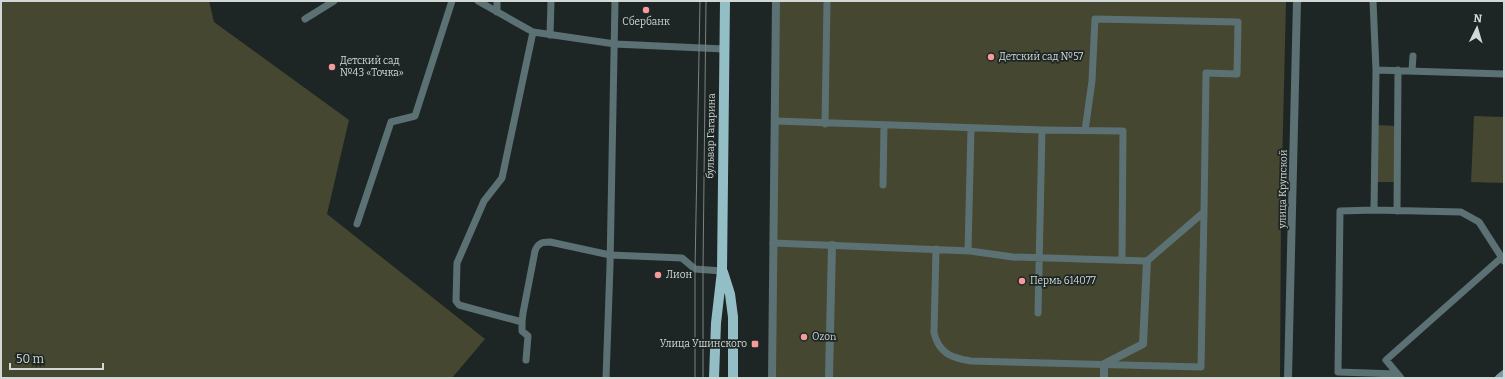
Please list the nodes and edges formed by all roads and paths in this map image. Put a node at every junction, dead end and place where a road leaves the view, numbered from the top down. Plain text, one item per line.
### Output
1 (334, 1) edge
2 (452, 1) edge
3 (478, 1) edge
4 (497, 1) edge
5 (551, 1) edge
6 (615, 1) edge
7 (725, 1) edge
8 (776, 1) edge
9 (827, 1) edge
10 (1297, 1) edge
11 (1373, 1) edge
12 (497, 12) junction
13 (305, 19) dead end
14 (533, 32) junction
15 (550, 35) junction
16 (615, 44) junction
17 (724, 49) junction
18 (1413, 56) dead end
19 (1376, 70) junction
20 (1398, 70) junction
21 (1412, 70) junction
22 (1504, 74) edge
23 (774, 121) junction
24 (825, 124) junction
25 (884, 125) junction
26 (971, 128) junction
27 (1042, 130) junction
28 (1085, 131) junction
29 (883, 185) dead end
30 (1374, 210) junction
31 (1397, 211) junction
32 (1204, 212) junction
33 (357, 224) dead end
34 (773, 243) junction
35 (832, 245) junction
36 (936, 250) junction
37 (968, 251) junction
38 (610, 255) junction
39 (1039, 258) junction
40 (1503, 259) edge
41 (1122, 260) junction
42 (1147, 261) junction
43 (722, 270) junction
44 (1038, 314) dead end
45 (522, 322) junction
46 (526, 360) dead end
47 (1104, 364) junction
48 (1504, 374) edge
49 (1399, 376) edge
50 (606, 378) edge
51 (714, 378) edge
52 (733, 378) edge
53 (772, 378) edge
54 (829, 378) edge
55 (1104, 378) edge
56 (1288, 378) edge
57 (1499, 378) edge

1 - 13 lane
2 - 33 lane
3 - 12 lane
4 - 12 lane
5 - 15 lane
6 - 16 lane
7 - 17 main road, бульвар Гагарина
8 - 23 street
9 - 24 lane
10 - 56 street, улица Крупской
11 - 19 lane
12 - 14 lane
14 - 15 lane
14 - 45 lane
15 - 16 lane
16 - 17 lane
16 - 38 lane
17 - 43 main road, бульвар Гагарина
18 - 21 lane
19 - 20 lane
19 - 30 lane
20 - 21 lane
20 - 31 lane
21 - 22 lane
23 - 24 lane
23 - 34 street
24 - 25 lane
25 - 26 lane
25 - 29 lane
26 - 27 lane
26 - 37 lane
27 - 28 lane
27 - 39 lane
28 - 32 lane
28 - 41 lane
30 - 31 lane
30 - 49 lane
31 - 40 lane
32 - 42 lane
32 - 47 lane
34 - 35 lane
34 - 53 street
35 - 36 lane
35 - 54 street
36 - 37 lane
36 - 47 lane
37 - 39 lane
38 - 43 lane
38 - 45 lane
38 - 50 lane
39 - 41 lane
39 - 44 lane
40 - 49 lane
41 - 42 lane
42 - 47 street
43 - 51 main road, бульвар Гагарина
43 - 52 main road, бульвар Гагарина
45 - 46 lane
47 - 55 street
48 - 57 main road

